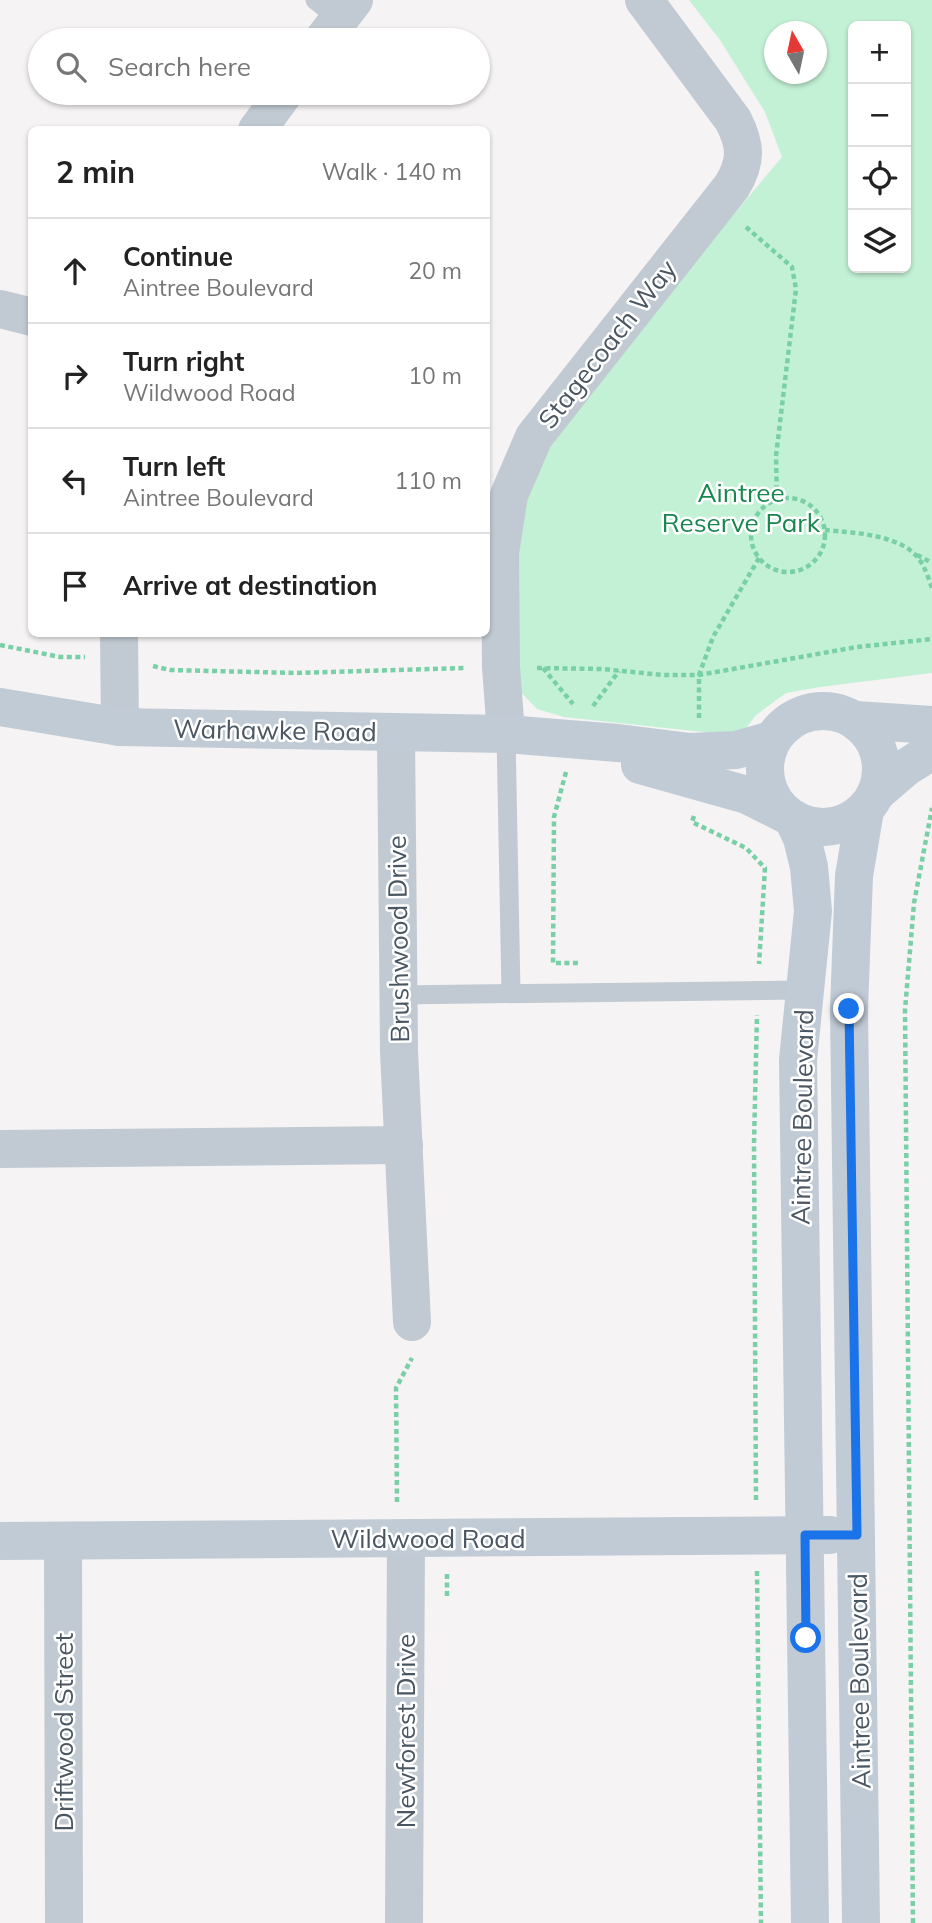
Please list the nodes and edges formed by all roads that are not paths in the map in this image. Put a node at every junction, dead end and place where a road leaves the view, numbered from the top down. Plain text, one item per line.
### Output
1 (644, 0) edge
2 (275, 105) edge
3 (260, 126) edge
4 (0, 309) edge
5 (28, 316) edge
6 (120, 637) edge
7 (0, 707) edge
8 (856, 720) junction
9 (932, 725) edge
10 (120, 727) junction
11 (396, 733) junction
12 (506, 734) junction
13 (772, 740) junction
14 (932, 751) edge
15 (703, 767) junction
16 (871, 801) junction
17 (790, 817) junction
18 (850, 989) junction
19 (804, 990) junction
20 (511, 992) junction
21 (398, 995) junction
22 (404, 1145) junction
23 (0, 1149) edge
24 (412, 1322) road end
25 (408, 1520) junction
26 (805, 1535) junction
27 (857, 1535) junction
28 (63, 1541) junction
29 (0, 1542) edge
30 (64, 1923) edge
31 (404, 1923) edge
32 (810, 1923) edge
33 (861, 1923) edge

1 - 12 street, Stagecoach Way
2 - 3 street
4 - 5 street
6 - 10 street
7 - 10 street, Warhawke Road
8 - 9 street
8 - 13 street
8 - 16 street
10 - 11 street, Warhawke Road
11 - 12 street, Warhawke Road
11 - 21 street, Brushwood Drive
12 - 15 street, Warhawke Road
12 - 20 lane
13 - 15 street
13 - 17 street
14 - 16 street
15 - 17 street
16 - 17 street
16 - 18 street, Aintree Boulevard
17 - 19 street, Aintree Boulevard
18 - 19 street
18 - 27 street, Aintree Boulevard
19 - 20 lane
19 - 26 street, Aintree Boulevard
20 - 21 lane
21 - 22 street, Brushwood Drive
22 - 23 street
22 - 24 street, Brushwood Drive
25 - 26 street, Wildwood Road
25 - 28 street, Wildwood Road
25 - 31 street, Newforest Drive
26 - 27 street, Wildwood Road
26 - 32 street, Aintree Boulevard
27 - 33 street, Aintree Boulevard
28 - 29 street, Wildwood Road
28 - 30 street, Driftwood Street

